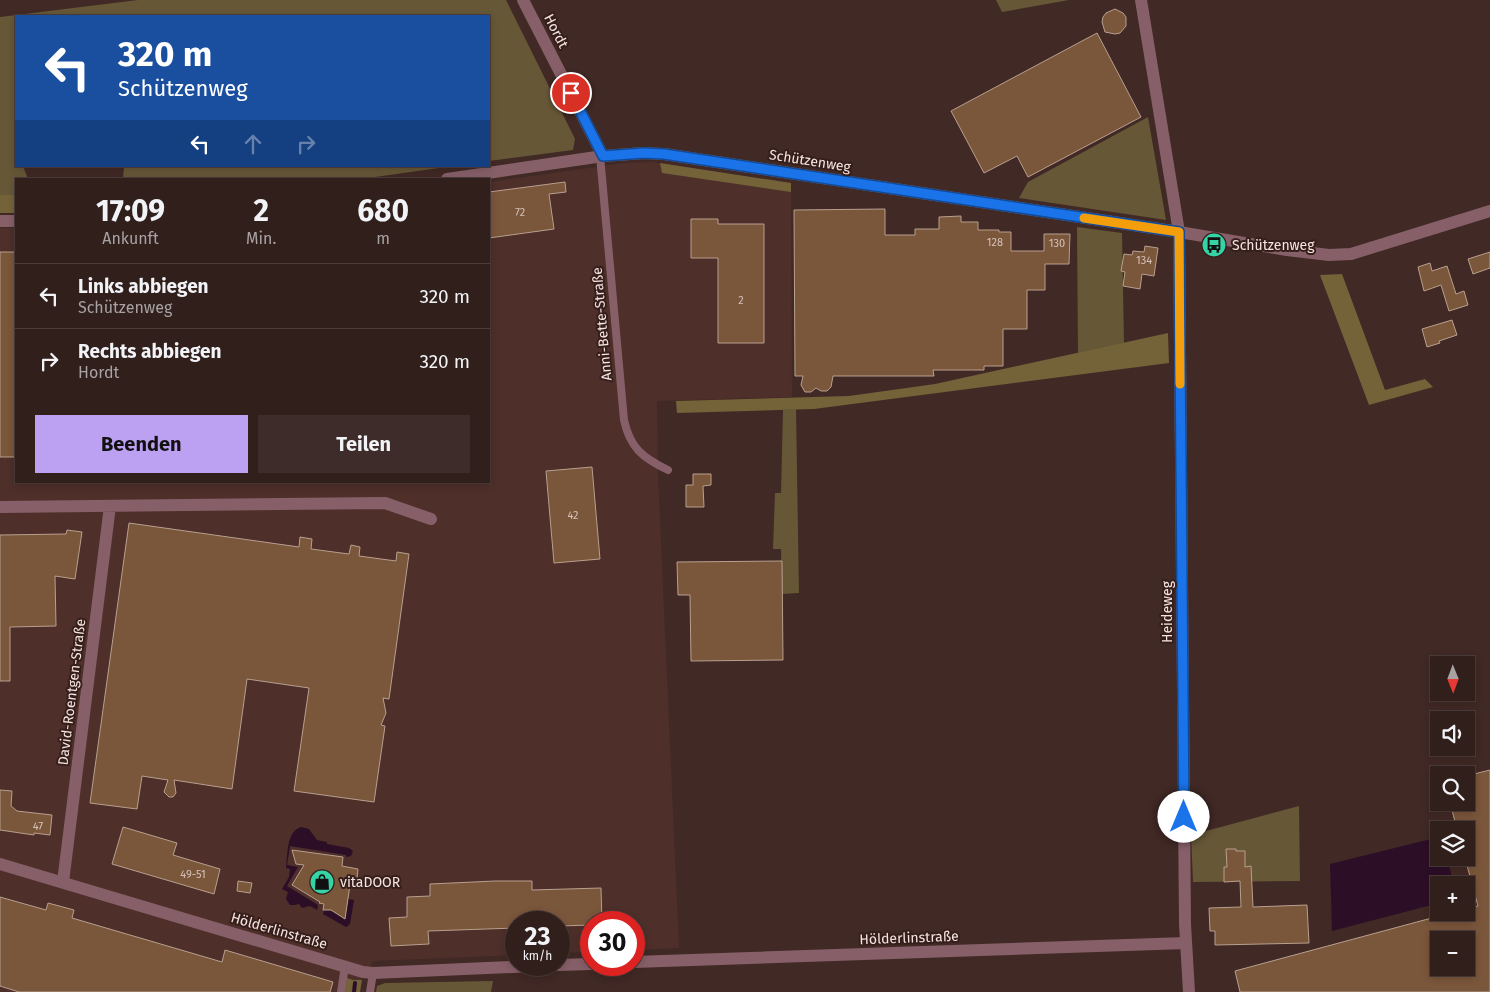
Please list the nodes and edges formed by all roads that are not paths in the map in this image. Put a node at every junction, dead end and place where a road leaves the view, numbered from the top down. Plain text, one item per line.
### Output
1 (523, 0) edge
2 (1141, 0) edge
3 (602, 156) junction
4 (454, 178) edge
5 (1490, 211) edge
6 (15, 220) edge
7 (0, 221) edge
8 (1179, 232) junction
9 (668, 470) dead end
10 (110, 506) junction
11 (0, 507) edge
12 (431, 518) dead end
13 (0, 864) edge
14 (63, 882) junction
15 (1186, 943) junction
16 (645, 962) edge
17 (345, 966) junction
18 (505, 967) edge
19 (373, 973) junction
20 (341, 992) edge
21 (370, 992) edge
22 (1189, 992) edge

1 - 3 street, Hordt
2 - 8 street, Heideweg
3 - 4 street, Schützenweg
3 - 8 street, Schützenweg
3 - 9 lane, Anni-Bette-Straße
5 - 8 street, Schützenweg
6 - 7 street
8 - 15 street, Heideweg
10 - 11 street
10 - 12 street
10 - 14 street, David-Roentgen-Straße
13 - 14 street, Hölderlinstraße
14 - 17 street, Hölderlinstraße
15 - 16 street, Hölderlinstraße
15 - 22 street, Heideweg
17 - 19 street, Hölderlinstraße
17 - 20 lane
18 - 19 street, Hölderlinstraße
19 - 21 lane

